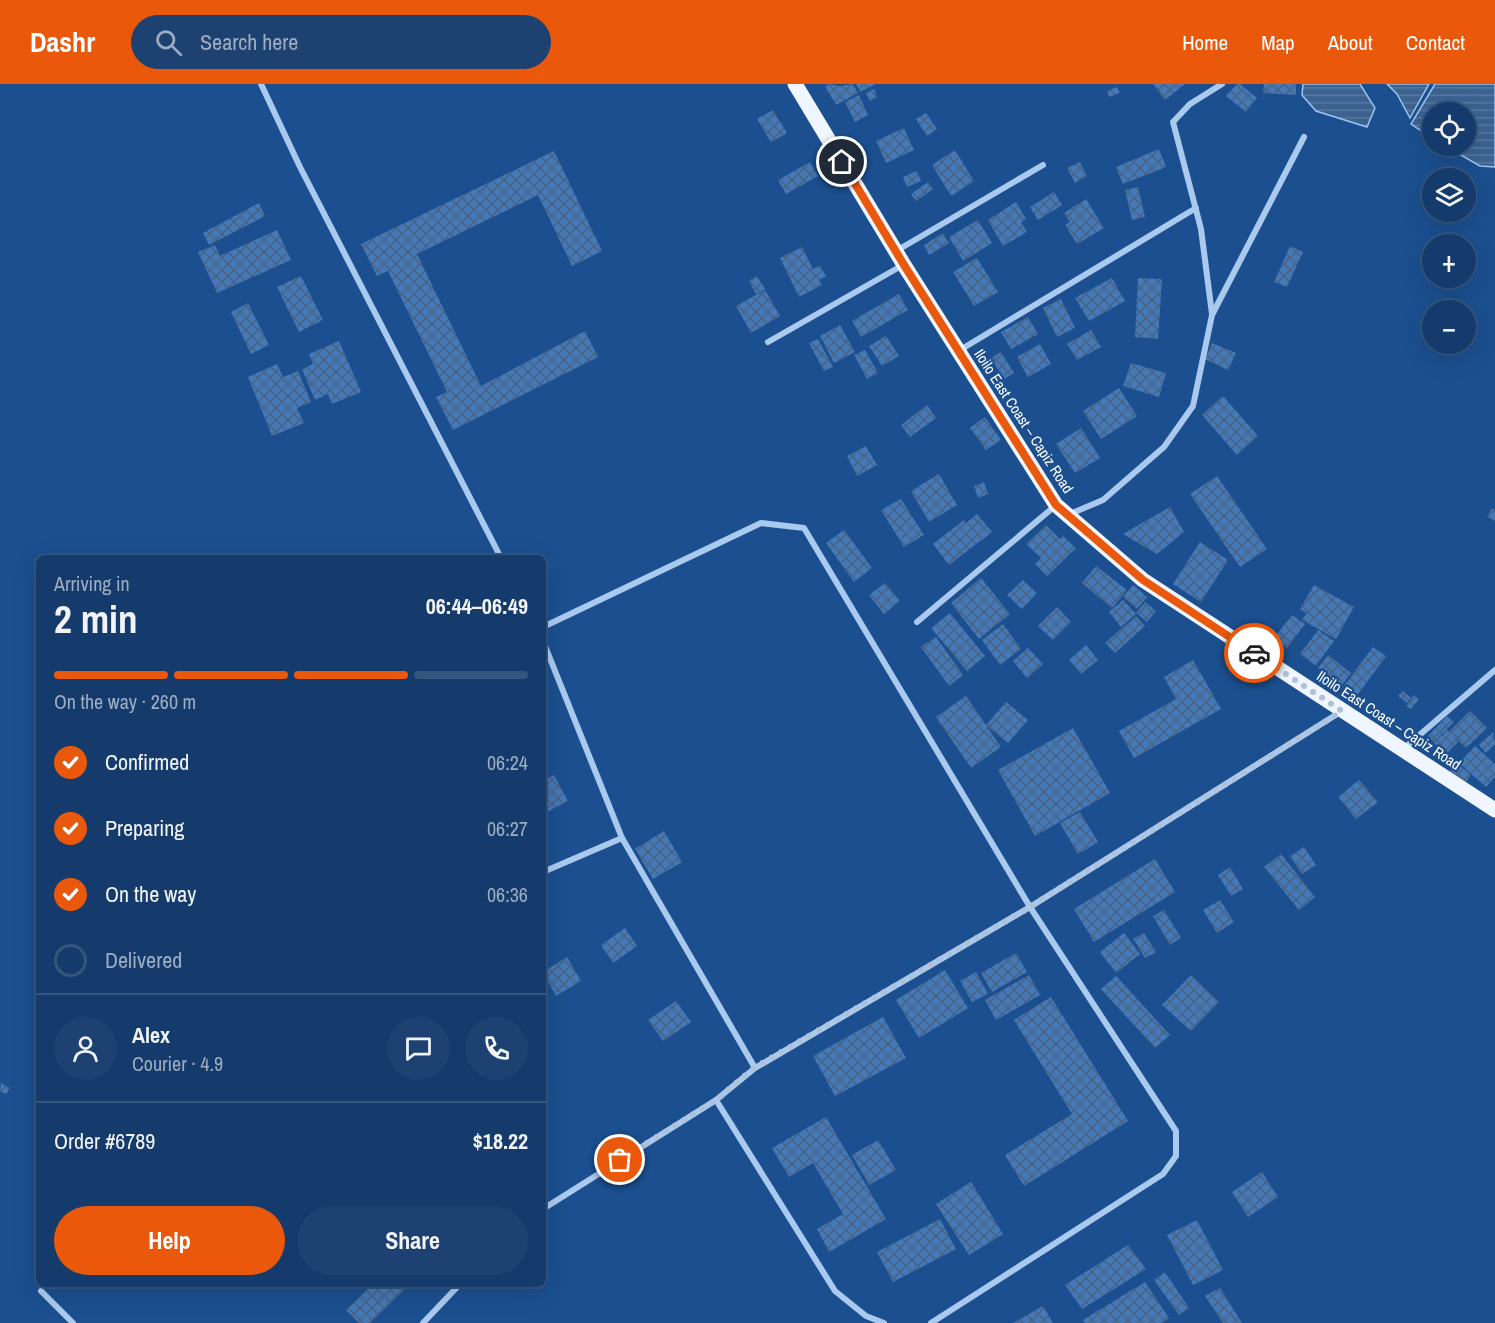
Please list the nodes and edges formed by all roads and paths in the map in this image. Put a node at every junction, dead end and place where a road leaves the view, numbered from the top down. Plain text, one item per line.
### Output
1 (261, 84) edge
2 (795, 84) edge
3 (1222, 84) edge
4 (1304, 137) dead end
5 (1043, 165) dead end
6 (1196, 208) junction
7 (895, 251) junction
8 (904, 265) junction
9 (1212, 315) junction
10 (768, 342) dead end
11 (958, 351) junction
12 (1061, 511) junction
13 (499, 555) edge
14 (917, 622) dead end
15 (546, 626) edge
16 (546, 648) edge
17 (1495, 670) edge
18 (1342, 711) junction
19 (1402, 750) junction
20 (1495, 810) edge
21 (622, 838) junction
22 (546, 871) edge
23 (1030, 907) junction
24 (754, 1068) junction
25 (716, 1100) junction
26 (546, 1207) edge
27 (453, 1287) edge
28 (41, 1291) dead end
29 (73, 1323) edge
30 (423, 1323) edge
31 (884, 1323) edge
32 (931, 1323) edge

1 - 13 street
2 - 7 main road, Iloilo East Coast – Capiz Road
3 - 6 street
4 - 9 street
5 - 7 street
6 - 9 street
6 - 11 street
7 - 8 main road, Iloilo East Coast – Capiz Road
8 - 10 street
8 - 11 main road, Iloilo East Coast – Capiz Road
9 - 12 street
11 - 12 main road, Iloilo East Coast – Capiz Road
12 - 14 street
12 - 18 main road, Iloilo East Coast – Capiz Road
15 - 23 street
16 - 21 street
17 - 19 street
18 - 19 main road, Iloilo East Coast – Capiz Road
18 - 23 street
19 - 20 main road, Iloilo East Coast – Capiz Road
21 - 22 street
21 - 24 street
23 - 24 street
23 - 32 street
24 - 25 street
25 - 26 street
25 - 31 street
27 - 30 street
28 - 29 street

